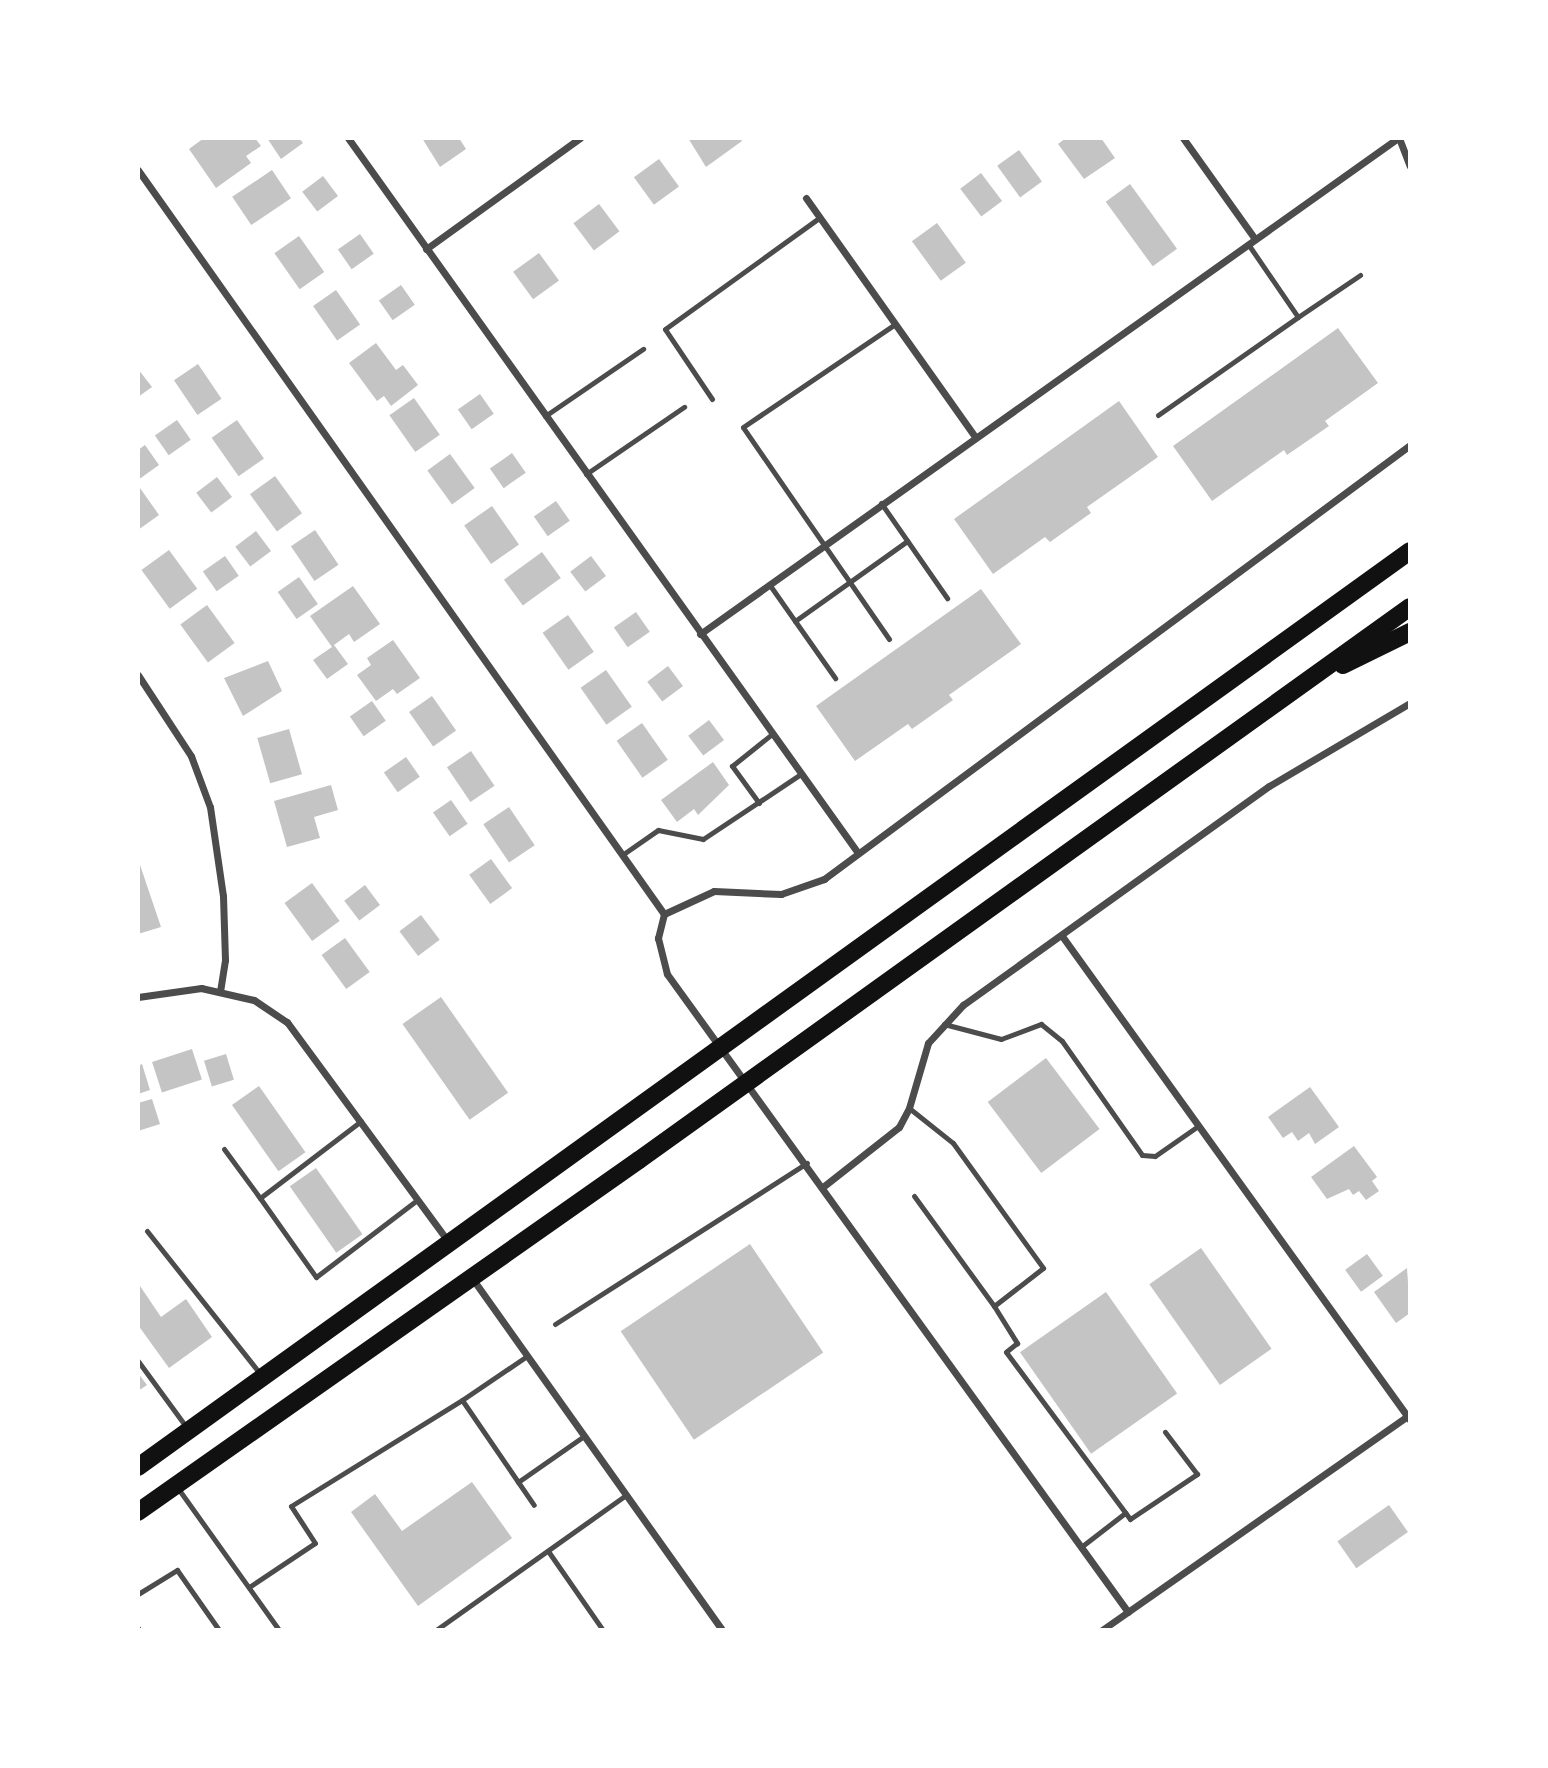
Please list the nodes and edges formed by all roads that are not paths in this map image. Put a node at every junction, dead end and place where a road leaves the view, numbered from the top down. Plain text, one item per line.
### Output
1 (348, 138) edge
2 (580, 138) edge
3 (1183, 138) edge
4 (1399, 138) edge
5 (1410, 166) edge
6 (138, 170) edge
7 (806, 198) dead end
8 (819, 218) junction
9 (1251, 241) junction
10 (426, 248) junction
11 (1360, 275) dead end
12 (1298, 317) junction
13 (895, 324) junction
14 (643, 349) dead end
15 (712, 399) dead end
16 (684, 407) dead end
17 (1158, 415) dead end
18 (545, 416) junction
19 (974, 435) junction
20 (1410, 445) edge
21 (586, 474) junction
22 (881, 503) junction
23 (907, 541) junction
24 (821, 546) junction
25 (1410, 551) edge
26 (769, 584) junction
27 (848, 584) junction
28 (947, 598) dead end
29 (1410, 607) edge
30 (795, 621) junction
31 (1410, 632) edge
32 (700, 634) junction
33 (889, 639) dead end
34 (138, 675) edge
35 (835, 678) dead end
36 (1299, 686) junction
37 (1410, 703) edge
38 (772, 734) junction
39 (801, 774) junction
40 (759, 803) junction
41 (858, 853) junction
42 (622, 855) junction
43 (664, 914) junction
44 (1062, 936) junction
45 (220, 991) junction
46 (138, 997) edge
47 (942, 1023) junction
48 (719, 1050) junction
49 (746, 1083) junction
50 (909, 1108) junction
51 (361, 1121) junction
52 (1198, 1126) junction
53 (224, 1149) dead end
54 (807, 1163) junction
55 (824, 1186) junction
56 (914, 1196) dead end
57 (260, 1198) junction
58 (417, 1199) junction
59 (148, 1231) dead end
60 (450, 1244) junction
61 (471, 1277) junction
62 (994, 1306) junction
63 (555, 1324) dead end
64 (527, 1356) junction
65 (138, 1361) edge
66 (263, 1378) junction
67 (463, 1400) junction
68 (1409, 1417) edge
69 (189, 1431) junction
70 (1165, 1432) dead end
71 (584, 1436) junction
72 (138, 1467) edge
73 (518, 1482) junction
74 (176, 1485) junction
75 (626, 1495) junction
76 (534, 1505) dead end
77 (138, 1512) edge
78 (1125, 1513) junction
79 (1081, 1546) junction
80 (548, 1550) junction
81 (249, 1587) junction
82 (138, 1594) edge
83 (1128, 1612) junction
84 (219, 1630) edge
85 (279, 1630) edge
86 (436, 1630) edge
87 (603, 1630) edge
88 (722, 1630) edge
89 (1102, 1630) edge

1 - 10 street
2 - 10 street
3 - 9 street
4 - 5 street
4 - 9 street
6 - 42 street
7 - 8 street
8 - 13 street
8 - 15 lane
9 - 12 lane
9 - 19 street
10 - 18 street
11 - 12 lane
12 - 17 lane
13 - 19 street
13 - 24 lane
14 - 18 lane
16 - 21 lane
18 - 21 street
19 - 22 street
20 - 41 street
21 - 32 street
22 - 23 lane
22 - 24 street
23 - 27 lane
23 - 28 lane
24 - 26 street
24 - 27 lane
25 - 48 main road
26 - 30 lane
26 - 32 street
27 - 30 lane
27 - 33 lane
29 - 36 main road
30 - 35 lane
31 - 36 main road
32 - 38 street
34 - 45 street
36 - 49 main road
37 - 44 street
38 - 39 street
38 - 40 lane
39 - 40 lane
39 - 41 street
40 - 42 lane
41 - 43 street
42 - 43 street
43 - 48 street
44 - 47 street
44 - 52 street
45 - 46 street
45 - 51 street
47 - 50 street
47 - 52 lane
48 - 49 street
48 - 60 main road
49 - 54 street
49 - 61 main road
50 - 55 street
50 - 62 lane
51 - 57 lane
51 - 58 street
52 - 68 street
53 - 57 lane
54 - 55 street
54 - 63 lane
55 - 79 street
56 - 62 lane
57 - 58 lane
58 - 60 street
59 - 66 lane
60 - 66 main road
61 - 64 street
61 - 74 main road
62 - 78 lane
64 - 67 lane
64 - 71 street
65 - 69 lane
66 - 69 main road
67 - 73 lane
67 - 81 lane
68 - 83 street
69 - 72 main road
70 - 78 lane
71 - 73 lane
71 - 75 street
73 - 76 lane
74 - 77 main road
74 - 81 lane
75 - 80 lane
75 - 88 street
78 - 79 lane
79 - 83 street
80 - 86 lane
80 - 87 lane
81 - 85 lane
82 - 84 lane
83 - 89 street

